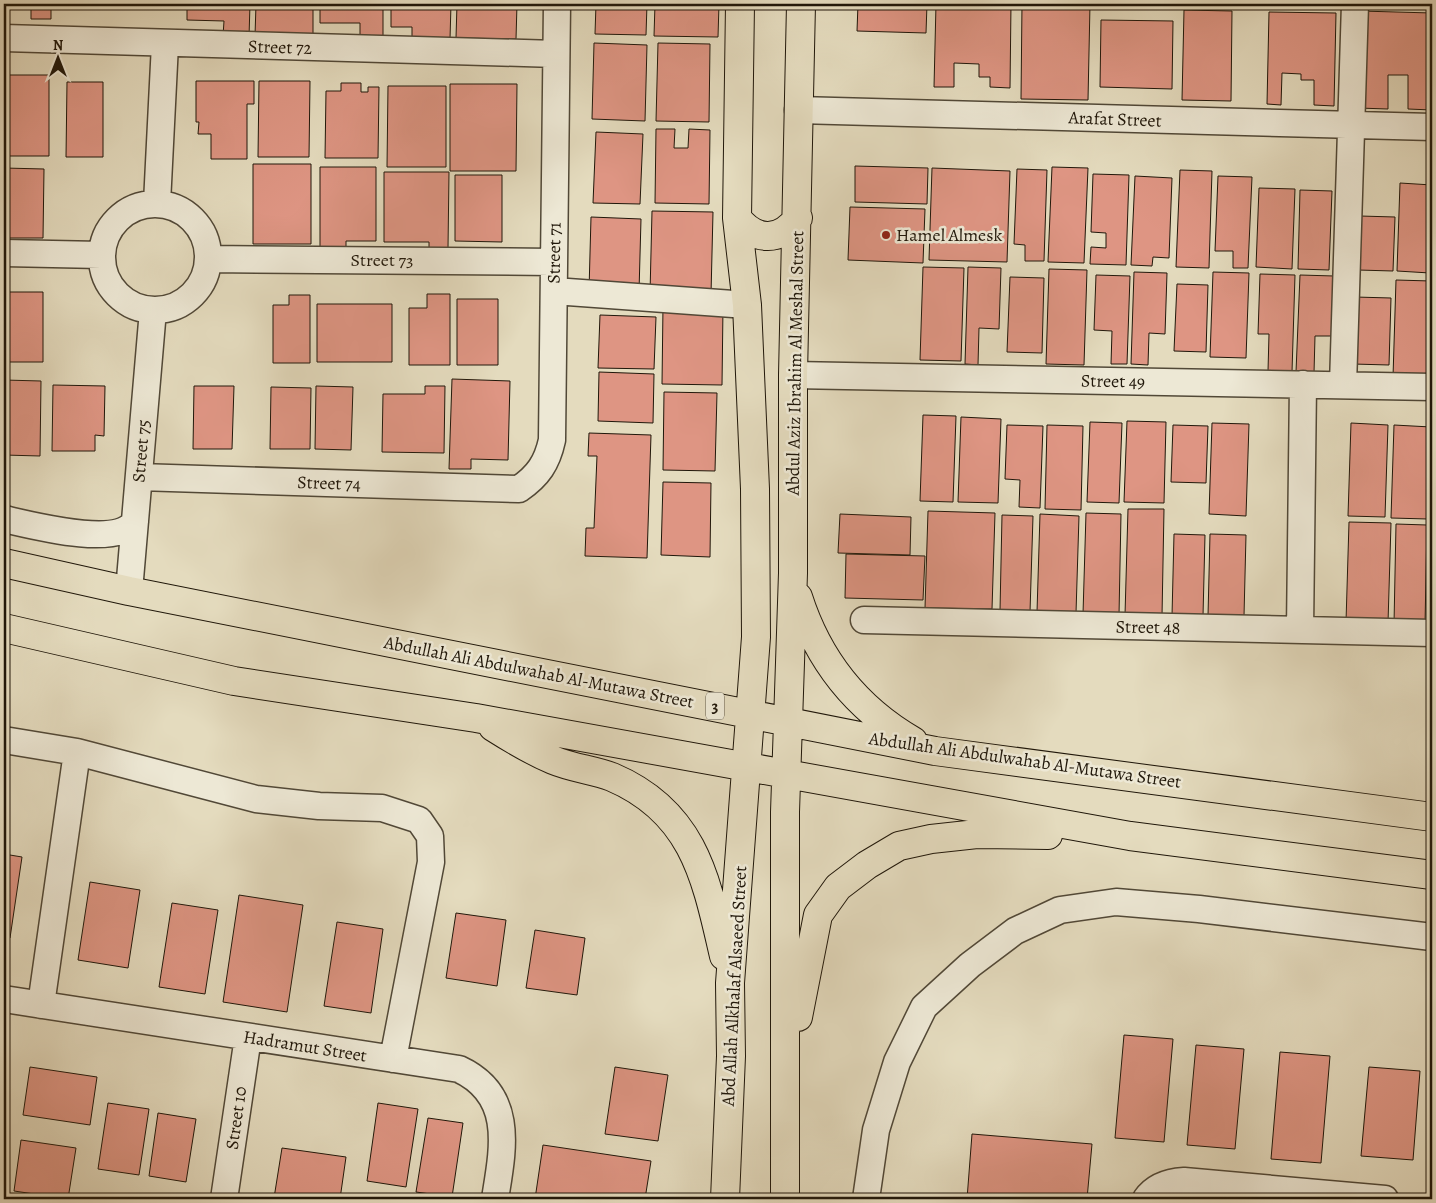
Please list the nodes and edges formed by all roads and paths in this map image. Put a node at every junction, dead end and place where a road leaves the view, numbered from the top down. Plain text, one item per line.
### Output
1 (557, 4) edge
2 (740, 4) edge
3 (801, 4) edge
4 (1355, 4) edge
5 (4, 38) edge
6 (165, 44) junction
7 (556, 54) junction
8 (798, 110) junction
9 (1351, 125) junction
10 (1432, 127) edge
11 (156, 203) junction
12 (737, 218) junction
13 (798, 218) junction
14 (4, 253) edge
15 (101, 255) junction
16 (209, 259) junction
17 (554, 262) junction
18 (554, 291) junction
19 (747, 304) junction
20 (153, 310) junction
21 (793, 375) junction
22 (1303, 384) junction
23 (1343, 385) junction
24 (1432, 387) edge
25 (139, 477) junction
26 (518, 490) joint
27 (4, 519) edge
28 (135, 522) junction
29 (4, 564) edge
30 (793, 573) junction
31 (130, 592) junction
32 (864, 620) dead end
33 (4, 628) edge
34 (1300, 630) junction
35 (1432, 633) edge
36 (751, 713) junction
37 (476, 718) junction
38 (789, 722) junction
39 (4, 740) edge
40 (935, 751) junction
41 (77, 752) junction
42 (746, 766) junction
43 (786, 774) junction
44 (1432, 817) edge
45 (1130, 836) junction
46 (1432, 875) edge
47 (1432, 937) edge
48 (730, 983) junction
49 (4, 999) edge
50 (41, 1005) junction
51 (248, 1037) junction
52 (393, 1059) junction
53 (786, 1075) junction
54 (224, 1199) edge
55 (495, 1199) edge
56 (725, 1199) edge
57 (785, 1199) edge
58 (866, 1199) edge
59 (1146, 1199) edge
60 (1385, 1199) edge

1 - 7 street, Street 71
2 - 12 main road
3 - 8 main road, Abdul Aziz Ibrahim Al Meshal Street
4 - 9 street
5 - 6 street, Street 72
6 - 7 street, Street 72
6 - 11 street
7 - 17 street, Street 71
8 - 9 street, Arafat Street
8 - 13 main road, Abdul Aziz Ibrahim Al Meshal Street
9 - 10 street, Arafat Street
9 - 23 street
11 - 15 street
11 - 16 street
12 - 13 main road
12 - 19 main road
13 - 21 main road, Abdul Aziz Ibrahim Al Meshal Street
14 - 15 street
15 - 20 street
16 - 17 street, Street 73
16 - 20 street
17 - 18 street, Street 71
18 - 19 street
18 - 26 street, Street 71
19 - 36 main road
20 - 25 street, Street 75
21 - 22 street, Street 49
21 - 30 main road, Abdul Aziz Ibrahim Al Meshal Street
22 - 23 street, Street 49
22 - 34 street
23 - 24 street, Street 49
25 - 26 street, Street 74
25 - 28 street, Street 75
27 - 28 street
28 - 31 street, Street 75
29 - 31 main road, Abdullah Ali Abdulwahab Al-Mutawa Street / 3
30 - 38 main road, Abdul Aziz Ibrahim Al Meshal Street
30 - 40 main road
31 - 36 main road, Abdullah Ali Abdulwahab Al-Mutawa Street / 3
32 - 34 street, Street 48
33 - 37 main road
34 - 35 street, Street 48
36 - 38 main road, Abdullah Ali Abdulwahab Al-Mutawa Street / 3
36 - 42 main road, Abd Allah Alkhalaf Alsaeed Street
37 - 42 main road
37 - 48 main road
38 - 40 main road, Abdullah Ali Abdulwahab Al-Mutawa Street / 3
38 - 43 main road
39 - 41 street
40 - 44 main road, Abdullah Ali Abdulwahab Al-Mutawa Street / 3
41 - 50 street
41 - 52 street
42 - 43 main road
42 - 48 main road, Abd Allah Alkhalaf Alsaeed Street
43 - 45 main road
43 - 53 main road
45 - 46 main road
45 - 53 main road
47 - 58 street
48 - 56 main road, Abd Allah Alkhalaf Alsaeed Street
49 - 50 street, Hadramut Street
50 - 51 street, Hadramut Street
51 - 52 street, Hadramut Street
51 - 54 street, Street 10
52 - 55 street, Hadramut Street
53 - 57 main road
59 - 60 street

